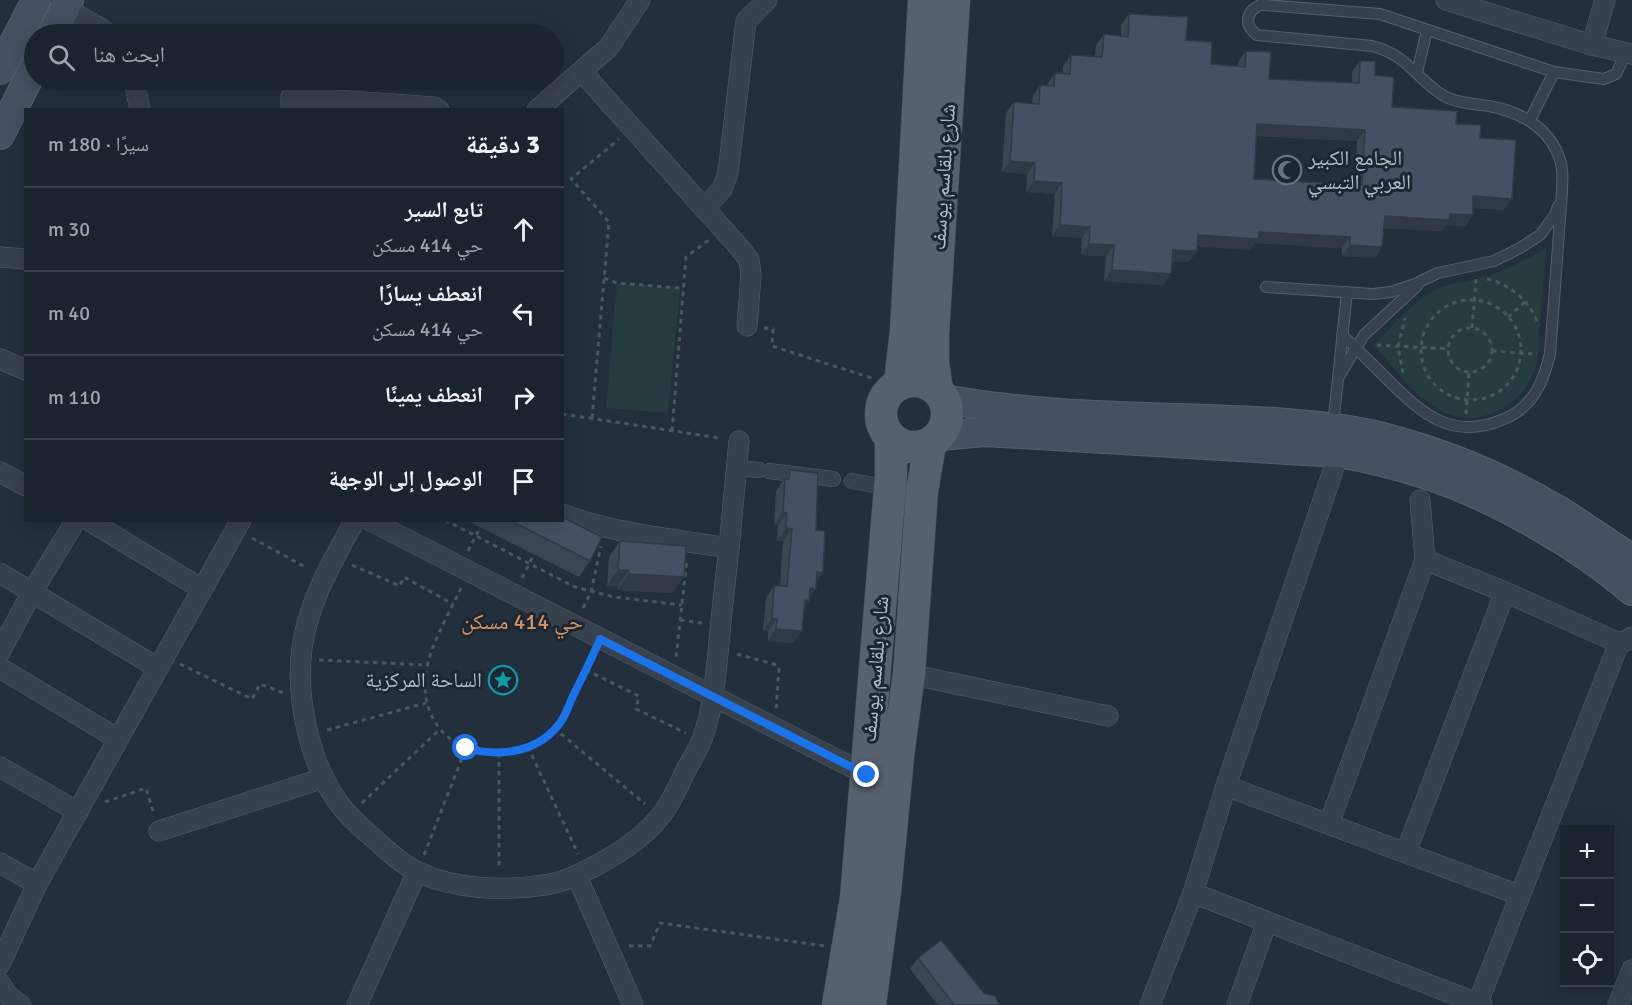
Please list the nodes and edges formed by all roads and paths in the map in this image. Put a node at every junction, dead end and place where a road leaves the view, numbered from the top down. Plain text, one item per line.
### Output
1 (36, 0) edge
2 (640, 0) edge
3 (767, 0) edge
4 (924, 0) edge
5 (954, 0) edge
6 (1446, 0) edge
7 (1605, 0) edge
8 (67, 4) edge
9 (57, 24) edge
10 (95, 24) edge
11 (1427, 30) junction
12 (1592, 45) junction
13 (1629, 54) edge
14 (0, 70) edge
15 (582, 72) junction
16 (1554, 72) junction
17 (1417, 73) junction
18 (564, 87) edge
19 (24, 88) edge
20 (136, 90) edge
21 (561, 90) edge
22 (140, 108) edge
23 (291, 108) edge
24 (436, 108) edge
25 (539, 108) edge
26 (1530, 120) junction
27 (632, 128) junction
28 (0, 135) edge
29 (1562, 191) junction
30 (704, 208) junction
31 (723, 230) junction
32 (0, 257) edge
33 (24, 259) edge
34 (1477, 265) junction
35 (1438, 273) junction
36 (604, 278) junction
37 (1487, 279) dead end
38 (1266, 287) dead end
39 (683, 291) junction
40 (1347, 292) junction
41 (1474, 300) junction
42 (1525, 302) junction
43 (1407, 314) dead end
44 (1508, 317) junction
45 (747, 326) joint
46 (1539, 326) dead end
47 (1472, 328) junction
48 (1342, 335) junction
49 (1377, 345) dead end
50 (1398, 346) junction
51 (1355, 347) junction
52 (1420, 348) junction
53 (1448, 349) junction
54 (1492, 351) junction
55 (1521, 353) junction
56 (1550, 354) junction
57 (0, 359) edge
58 (24, 369) edge
59 (1469, 373) junction
60 (1338, 378) junction
61 (1406, 381) dead end
62 (897, 386) junction
63 (941, 394) junction
64 (1467, 401) junction
65 (564, 414) edge
66 (592, 418) junction
67 (1466, 428) junction
68 (672, 431) junction
69 (891, 439) junction
70 (935, 440) junction
71 (739, 441) joint
72 (1336, 441) junction
73 (737, 468) junction
74 (0, 472) edge
75 (833, 479) dead end
76 (852, 482) dead end
77 (24, 485) edge
78 (890, 488) junction
79 (1420, 500) dead end
80 (564, 515) edge
81 (75, 522) edge
82 (91, 522) edge
83 (354, 522) edge
84 (373, 522) edge
85 (448, 522) edge
86 (483, 522) edge
87 (238, 525) edge
88 (605, 526) junction
89 (476, 536) junction
90 (539, 542) edge
91 (689, 542) junction
92 (729, 548) junction
93 (335, 557) junction
94 (1632, 558) edge
95 (1425, 560) junction
96 (529, 563) junction
97 (464, 569) junction
98 (0, 573) edge
99 (325, 577) junction
100 (202, 589) junction
101 (1632, 591) edge
102 (32, 592) junction
103 (591, 592) junction
104 (1505, 592) junction
105 (514, 595) junction
106 (453, 604) junction
107 (682, 604) junction
108 (575, 626) junction
109 (600, 639) junction
110 (1625, 640) edge
111 (718, 648) junction
112 (0, 652) edge
113 (301, 659) junction
114 (428, 665) junction
115 (0, 668) edge
116 (158, 668) junction
117 (586, 670) junction
118 (909, 674) junction
119 (674, 677) junction
120 (713, 697) junction
121 (302, 700) junction
122 (426, 703) junction
123 (1108, 716) dead end
124 (555, 728) junction
125 (775, 728) junction
126 (439, 730) junction
127 (309, 734) junction
128 (118, 739) junction
129 (701, 741) junction
130 (528, 747) junction
131 (466, 748) junction
132 (499, 753) junction
133 (0, 767) edge
134 (867, 775) junction
135 (324, 778) junction
136 (1226, 786) junction
137 (78, 812) junction
138 (349, 815) junction
139 (660, 816) junction
140 (1329, 824) junction
141 (159, 831) joint
142 (1406, 852) junction
143 (0, 863) edge
144 (417, 872) junction
145 (581, 873) junction
146 (37, 884) junction
147 (500, 887) junction
148 (1193, 893) junction
149 (1519, 895) junction
150 (1267, 922) junction
151 (608, 946) junction
152 (847, 949) junction
153 (0, 964) edge
154 (1632, 970) edge
155 (0, 983) edge
156 (1479, 1004) edge
157 (21, 1005) edge
158 (357, 1005) edge
159 (633, 1005) edge
160 (838, 1005) edge
161 (870, 1005) edge
162 (1150, 1005) edge
163 (1237, 1005) edge
164 (1618, 1005) edge

1 - 14 main road
2 - 15 street
3 - 30 street
4 - 62 main road, شارع بلقاسم يوسف
5 - 63 main road, شارع بلقاسم يوسف
6 - 12 street
7 - 12 street
8 - 9 main road
8 - 10 street
11 - 16 lane
11 - 17 lane
11 - 17 lane
12 - 13 street
13 - 16 lane
15 - 18 street
15 - 27 street
16 - 26 lane
17 - 26 lane
19 - 28 main road
20 - 22 street
21 - 25 street
23 - 24 street
26 - 29 lane
27 - 30 street
27 - 36 path
29 - 34 lane
29 - 56 lane
30 - 31 street
31 - 39 path
31 - 45 street
32 - 33 street
34 - 35 lane
34 - 41 path
35 - 40 lane
35 - 51 lane
36 - 39 path
36 - 66 path
37 - 42 path
38 - 40 lane
39 - 68 path
40 - 48 lane
41 - 44 path
41 - 47 path
41 - 52 path
42 - 44 path
42 - 46 path
43 - 50 path
44 - 55 path
45 - 62 path
47 - 53 path
47 - 54 path
48 - 51 lane
48 - 60 lane
49 - 50 path
50 - 52 path
50 - 61 path
51 - 60 lane
51 - 67 lane
52 - 53 path
52 - 64 path
53 - 59 path
54 - 55 path
54 - 59 path
55 - 56 path
55 - 64 path
56 - 67 lane
57 - 58 street
59 - 64 path
60 - 72 lane
62 - 63 main road
62 - 69 main road
63 - 70 main road
63 - 72 main road
64 - 67 path
65 - 66 path
66 - 68 path
68 - 71 path
69 - 70 main road
69 - 78 main road, شارع بلقاسم يوسف
70 - 72 main road
70 - 118 main road, شارع بلقاسم يوسف
71 - 73 street
72 - 94 main road
72 - 101 main road
72 - 136 street
73 - 75 street
73 - 92 street
74 - 77 street
76 - 78 street
78 - 134 main road, شارع بلقاسم يوسف
79 - 95 street
80 - 88 street
81 - 102 street
82 - 100 street
83 - 93 street
84 - 97 street
85 - 89 path
86 - 89 path
87 - 99 path
87 - 100 street
88 - 91 street
88 - 103 path
89 - 96 path
89 - 97 path
90 - 96 path
91 - 92 street
91 - 107 path
92 - 111 street
93 - 99 street
93 - 106 path
95 - 104 street
95 - 140 street
96 - 103 path
96 - 105 path
97 - 105 street
97 - 106 path
98 - 102 street
99 - 113 street
100 - 116 street
102 - 112 street
102 - 116 street
103 - 107 path
103 - 108 path
104 - 110 street
104 - 142 street
105 - 108 street
106 - 114 path
107 - 119 path
108 - 109 street
109 - 117 path
109 - 119 street
110 - 149 street
111 - 120 street
111 - 125 path
113 - 114 path
113 - 121 street
114 - 122 path
115 - 128 street
116 - 121 path
116 - 128 street
117 - 124 path
117 - 129 path
118 - 123 street
118 - 161 main road, شارع بلقاسم يوسف
119 - 120 street
120 - 125 street
120 - 129 street
121 - 127 street
122 - 126 path
122 - 127 path
124 - 130 path
124 - 139 path
125 - 134 street
126 - 131 path
126 - 138 path
127 - 135 street
128 - 137 street
129 - 139 street
130 - 132 path
130 - 145 path
131 - 132 path
131 - 144 path
132 - 147 path
133 - 137 street
134 - 152 main road, شارع بلقاسم يوسف
135 - 138 street
135 - 141 street
136 - 140 street
136 - 148 street
137 - 141 path
137 - 146 street
138 - 144 street
139 - 145 street
140 - 142 street
142 - 149 street
143 - 146 street
144 - 147 street
144 - 158 street
145 - 147 street
145 - 151 street
146 - 153 street
148 - 150 street
148 - 162 street
149 - 156 street
150 - 156 street
150 - 163 street
151 - 152 path
151 - 159 street
152 - 160 main road, شارع بلقاسم يوسف
154 - 164 street
155 - 157 street

